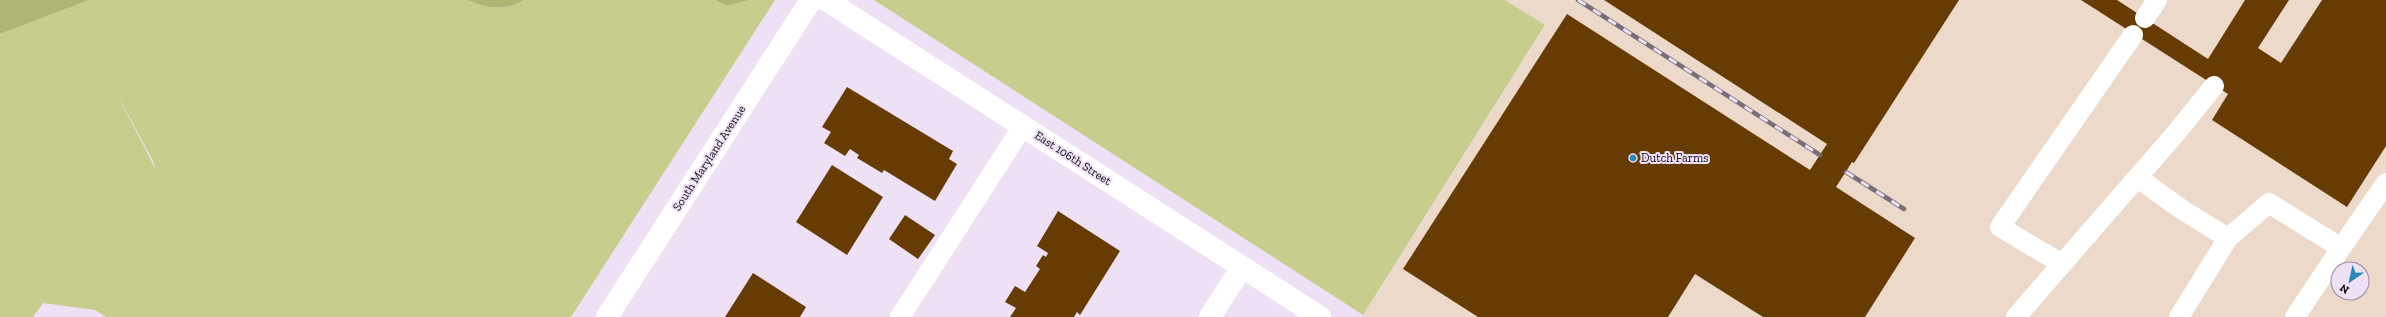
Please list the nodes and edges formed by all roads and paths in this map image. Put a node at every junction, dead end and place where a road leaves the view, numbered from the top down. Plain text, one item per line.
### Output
1 (811, 0) edge
2 (826, 0) edge
3 (2157, 0) edge
4 (2145, 18) dead end
5 (2133, 35) dead end
6 (2214, 86) dead end
7 (1023, 126) junction
8 (2138, 178) junction
9 (2386, 183) edge
10 (2228, 238) junction
11 (2341, 248) junction
12 (2062, 264) junction
13 (1242, 267) junction
14 (607, 317) edge
15 (900, 317) edge
16 (1210, 317) edge
17 (1320, 317) edge
18 (2016, 317) edge
19 (2179, 317) edge
20 (2295, 317) edge

1 - 14 street, South Maryland Avenue
2 - 7 street, East 106th Street
3 - 4 lane
5 - 12 lane
6 - 8 lane
7 - 13 street, East 106th Street
7 - 15 lane
8 - 10 lane
8 - 12 lane
9 - 11 lane
10 - 11 lane
10 - 19 lane
11 - 20 lane
12 - 18 lane
13 - 16 street
13 - 17 street, East 106th Street

